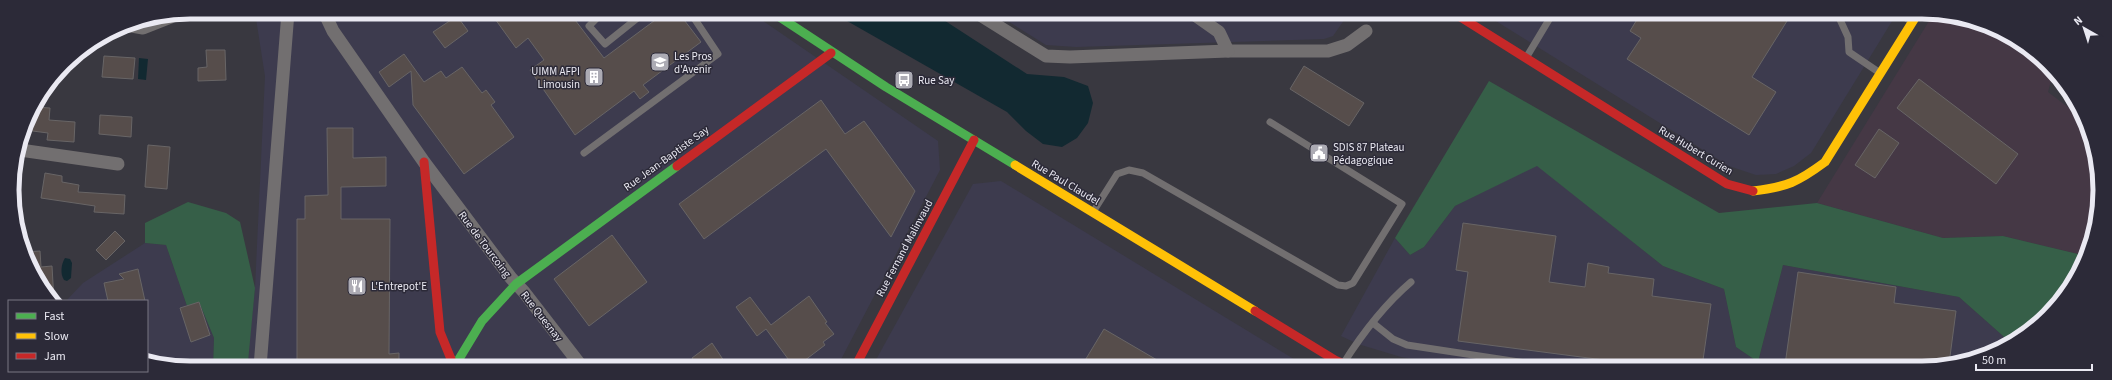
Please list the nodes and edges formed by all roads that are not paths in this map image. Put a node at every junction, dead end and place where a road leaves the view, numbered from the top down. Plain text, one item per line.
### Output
1 (287, 19) edge
2 (327, 19) edge
3 (596, 19) edge
4 (636, 19) edge
5 (695, 19) edge
6 (782, 19) edge
7 (987, 19) edge
8 (1201, 19) edge
9 (1463, 19) edge
10 (1549, 19) edge
11 (1839, 19) edge
12 (1908, 19) edge
13 (1915, 19) edge
14 (159, 22) edge
15 (1913, 22) junction
16 (138, 27) edge
17 (1366, 31) dead end
18 (1228, 52) junction
19 (831, 53) junction
20 (1526, 59) junction
21 (1881, 73) junction
22 (1270, 122) dead end
23 (974, 140) junction
24 (24, 151) edge
25 (584, 153) dead end
26 (424, 162) junction
27 (118, 164) dead end
28 (1093, 213) junction
29 (1411, 282) dead end
30 (516, 284) junction
31 (1373, 323) junction
32 (260, 361) edge
33 (452, 361) edge
34 (457, 361) edge
35 (577, 361) edge
36 (858, 361) edge
37 (1339, 361) edge
38 (1349, 361) edge
39 (1513, 361) edge

1 - 32 street
2 - 26 street, Rue de Tourcoing
3 - 4 lane
5 - 25 lane
6 - 19 street, Rue Paul Claudel
7 - 18 street
8 - 18 street
9 - 20 street, Rue Hubert Curien
10 - 20 lane
11 - 21 lane
12 - 15 lane
13 - 15 street, Rue Hubert Curien
14 - 16 street
15 - 21 street, Rue Hubert Curien
17 - 18 street
19 - 23 street, Rue Paul Claudel
19 - 30 street, Rue Jean-Baptiste Say
20 - 21 street, Rue Hubert Curien
22 - 28 lane
23 - 28 street, Rue Paul Claudel
23 - 36 street, Rue Fernand Malinvaud
24 - 27 street
26 - 30 street, Rue de Tourcoing
26 - 33 street, Rue de Tourcoing
28 - 37 street, Rue Paul Claudel
29 - 31 lane
30 - 34 street, Rue de Tourcoing
30 - 35 street, Rue Quesnay
31 - 38 lane
31 - 39 lane

